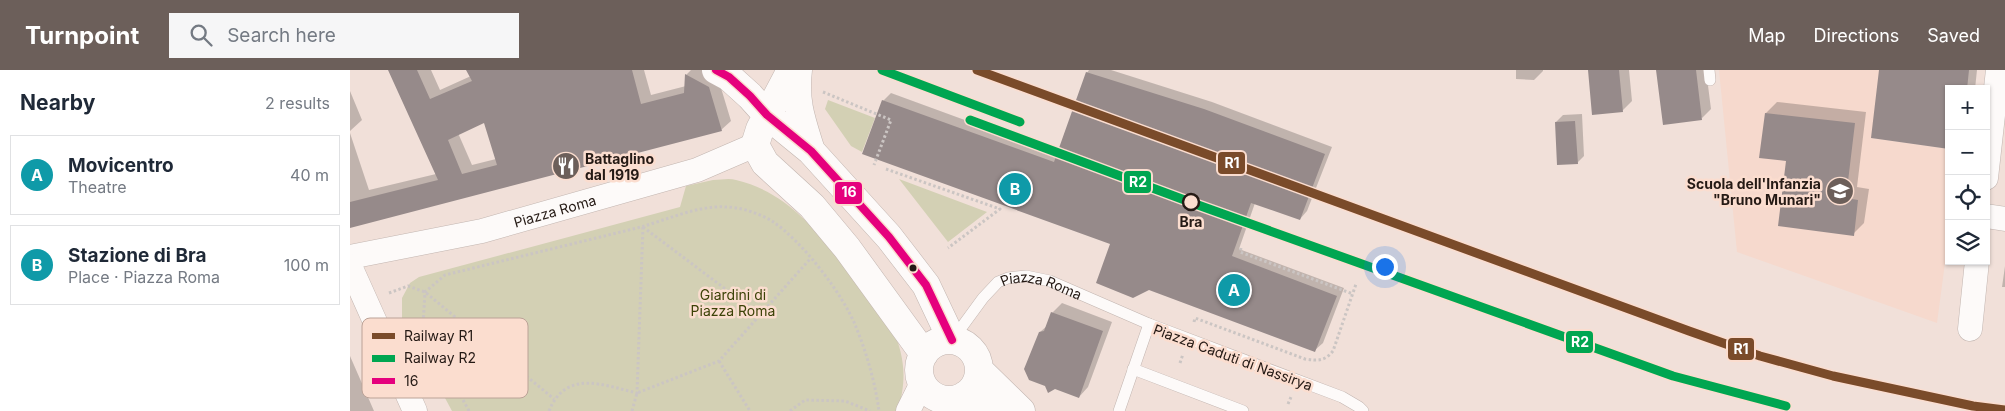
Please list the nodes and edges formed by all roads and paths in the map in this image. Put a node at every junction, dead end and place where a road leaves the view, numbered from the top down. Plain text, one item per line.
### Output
1 (716, 70) edge
2 (791, 70) edge
3 (798, 70) edge
4 (1998, 70) edge
5 (822, 92) dead end
6 (767, 116) junction
7 (755, 145) junction
8 (811, 152) junction
9 (874, 165) dead end
10 (886, 169) dead end
11 (1986, 175) edge
12 (1990, 217) edge
13 (2005, 219) edge
14 (643, 226) junction
15 (948, 248) dead end
16 (1241, 248) dead end
17 (350, 257) edge
18 (810, 259) junction
19 (1977, 265) edge
20 (350, 266) edge
21 (1356, 284) dead end
22 (426, 292) junction
23 (1352, 294) junction
24 (365, 300) junction
25 (760, 315) junction
26 (373, 318) edge
27 (424, 318) edge
28 (457, 318) edge
29 (1195, 318) dead end
30 (1149, 324) junction
31 (1970, 329) dead end
32 (952, 340) junction
33 (924, 354) junction
34 (718, 361) junction
35 (1133, 369) junction
36 (979, 370) junction
37 (528, 377) edge
38 (922, 383) junction
39 (637, 393) junction
40 (409, 398) edge
41 (462, 398) edge
42 (554, 399) junction
43 (958, 401) edge
44 (1360, 410) edge
45 (415, 411) edge
46 (469, 411) edge
47 (549, 411) edge
48 (632, 411) edge
49 (750, 411) edge
50 (790, 411) edge
51 (870, 411) edge
52 (879, 411) edge
53 (908, 411) edge
54 (992, 411) edge
55 (1021, 411) edge
56 (1119, 411) edge
57 (1243, 411) edge

1 - 6 main road
2 - 6 main road
3 - 8 main road
4 - 11 street
5 - 9 path
6 - 7 main road
6 - 8 main road
7 - 17 street, Piazza Roma
7 - 33 main road
8 - 32 main road
10 - 15 path
12 - 13 street
14 - 18 path
14 - 22 path
14 - 25 path
14 - 39 path
16 - 23 path
18 - 25 path
18 - 52 path
19 - 31 street
20 - 24 street
21 - 23 path
22 - 24 path
22 - 27 path
22 - 28 path
23 - 29 path
24 - 26 street
25 - 34 path
30 - 32 lane, Piazza Roma
30 - 35 lane, Piazza Caduti di Nassirya
30 - 44 lane, Piazza Caduti di Nassirya
32 - 33 main road
32 - 36 main road
33 - 38 main road
34 - 39 path
34 - 49 path
35 - 56 lane, Piazza Caduti di Nassirya
35 - 57 lane
36 - 43 main road
36 - 55 main road
37 - 42 path
38 - 43 main road
38 - 53 street
39 - 42 path
39 - 48 path
40 - 45 street
41 - 46 path
42 - 47 path
43 - 54 main road
50 - 51 path

